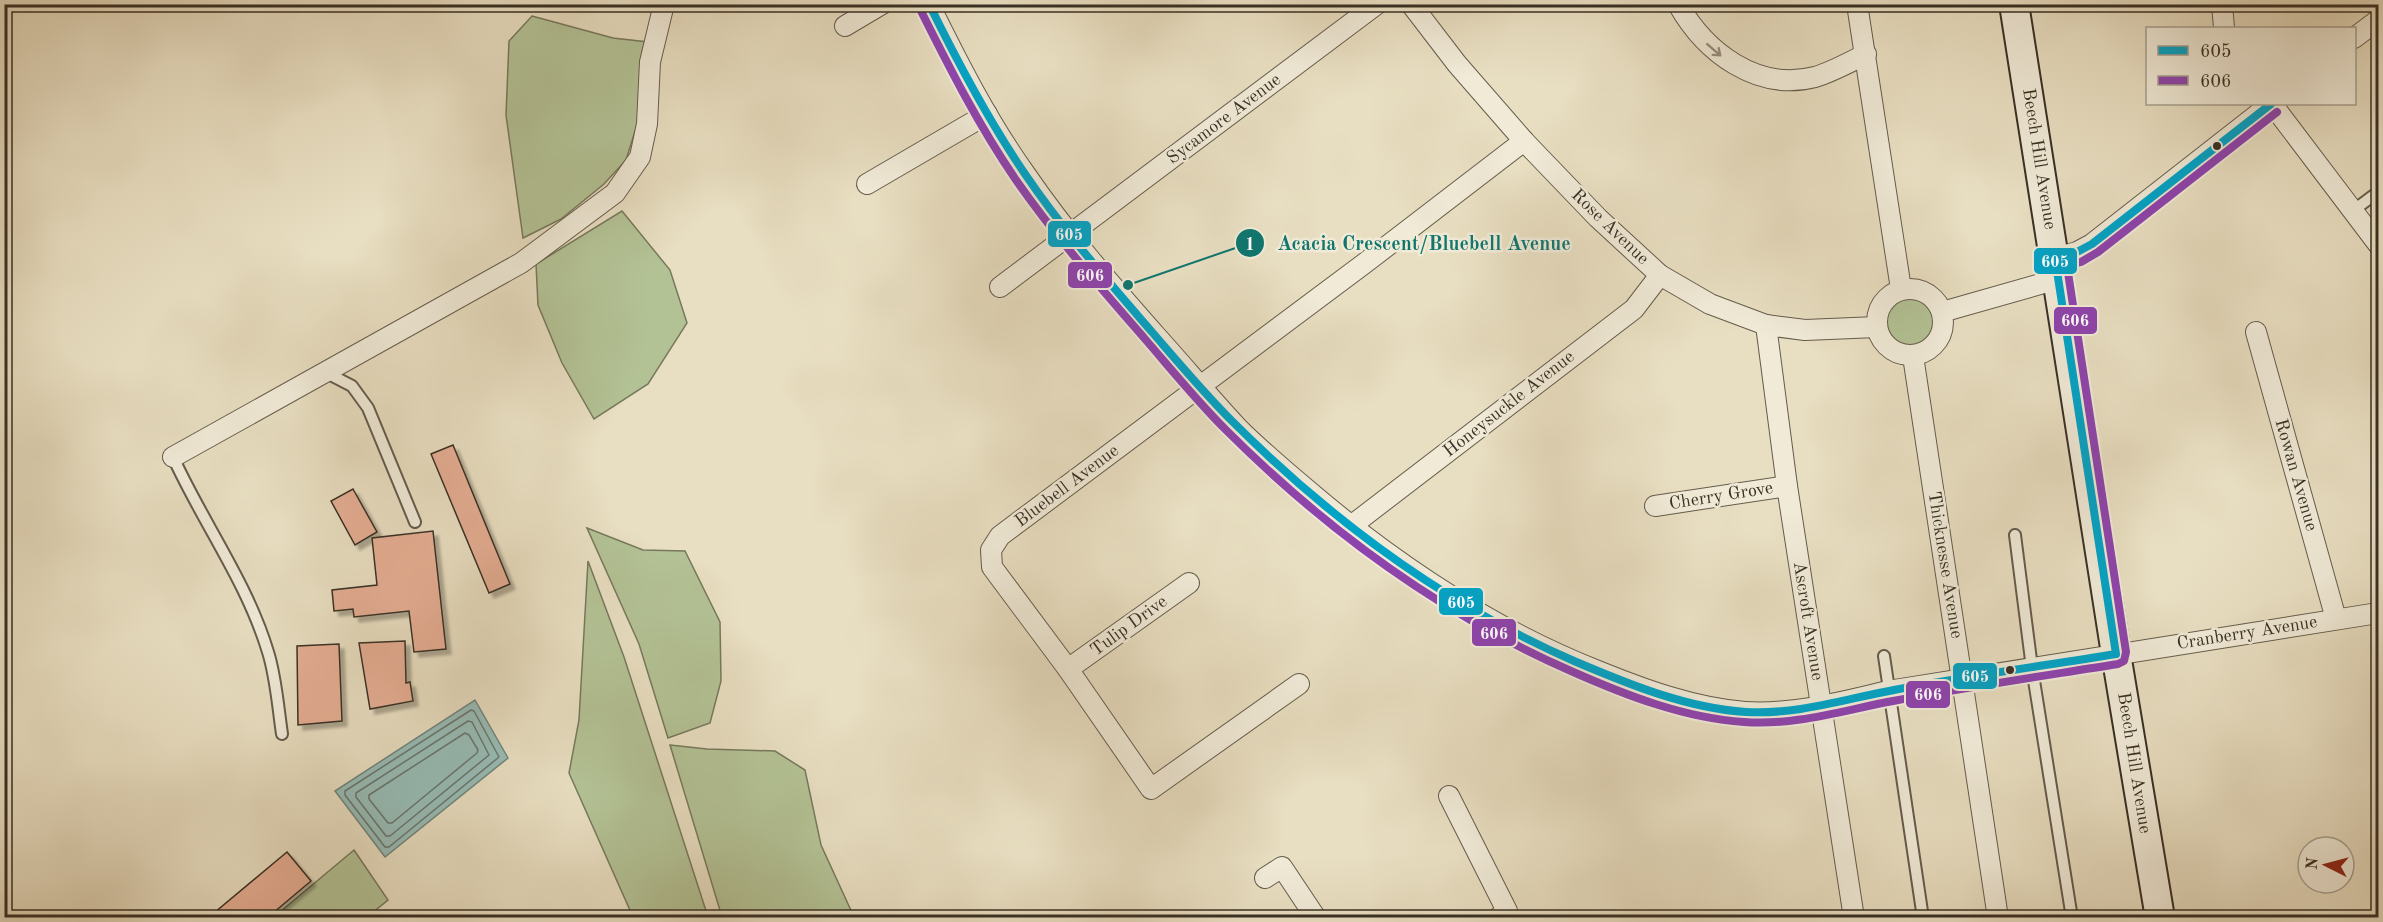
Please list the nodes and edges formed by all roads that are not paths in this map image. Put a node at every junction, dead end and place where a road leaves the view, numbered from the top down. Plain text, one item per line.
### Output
1 (664, 4) edge
2 (882, 4) edge
3 (929, 4) edge
4 (1377, 4) edge
5 (1411, 4) edge
6 (1678, 4) edge
7 (1857, 4) edge
8 (2014, 4) edge
9 (2222, 4) edge
10 (2379, 20) edge
11 (845, 26) dead end
12 (2224, 27) edge
13 (2356, 37) edge
14 (1866, 54) junction
15 (2270, 105) edge
16 (2272, 105) edge
17 (987, 114) junction
18 (1524, 141) junction
19 (867, 184) dead end
20 (2379, 192) edge
21 (2354, 210) junction
22 (1071, 234) junction
23 (2379, 244) edge
24 (2056, 269) junction
25 (1660, 275) junction
26 (1000, 287) dead end
27 (1901, 290) junction
28 (1941, 312) junction
29 (1766, 325) junction
30 (1877, 327) junction
31 (2256, 332) dead end
32 (1913, 356) junction
33 (325, 372) junction
34 (1200, 385) junction
35 (173, 457) joint
36 (1787, 486) junction
37 (1655, 506) dead end
38 (415, 522) dead end
39 (1351, 526) junction
40 (2015, 535) dead end
41 (1189, 583) dead end
42 (2379, 613) edge
43 (2336, 619) junction
44 (2116, 654) junction
45 (1884, 656) dead end
46 (2032, 668) junction
47 (1068, 669) junction
48 (1962, 679) junction
49 (1299, 684) dead end
50 (1888, 691) junction
51 (1821, 706) junction
52 (282, 734) dead end
53 (1449, 796) dead end
54 (1265, 879) dead end
55 (1316, 918) edge
56 (1498, 918) edge
57 (1854, 918) edge
58 (1923, 918) edge
59 (1998, 918) edge
60 (2072, 918) edge
61 (2160, 918) edge

1 - 33 street
2 - 11 street
3 - 17 street, Cranberry Avenue
4 - 22 street, Sycamore Avenue
5 - 18 street, Rose Avenue
6 -> 14 street
7 - 14 street
8 - 24 street, Beech Hill Avenue
9 - 12 street
10 - 13 street
14 - 27 street
15 - 24 street
16 - 21 street
17 - 19 street
17 - 22 street, Cranberry Avenue
18 - 25 street, Rose Avenue
18 - 34 street, Bluebell Avenue
20 - 21 lane
21 - 23 street
22 - 26 street, Sycamore Avenue
22 - 34 street, Cranberry Avenue
24 - 28 street
24 - 44 street, Beech Hill Avenue
25 - 29 street, Rose Avenue
25 - 39 street, Honeysuckle Avenue
27 - 28 street
27 - 30 street
28 - 32 street
29 - 30 street, Rose Avenue
29 - 36 street, Ascroft Avenue
30 - 32 street
31 - 43 street, Rowan Avenue
32 - 48 street, Thicknesse Avenue
33 - 35 street
33 - 38 lane
34 - 39 street, Cranberry Avenue
34 - 47 street, Bluebell Avenue
35 - 52 lane
36 - 37 street, Cherry Grove
36 - 51 street, Ascroft Avenue
39 - 51 street, Cranberry Avenue
40 - 46 lane
41 - 47 street, Tulip Drive
42 - 43 street, Cranberry Avenue
43 - 44 street, Cranberry Avenue
44 - 46 street, Cranberry Avenue
44 - 61 street, Beech Hill Avenue
45 - 50 lane
46 - 48 street, Cranberry Avenue
46 - 60 lane
47 - 49 street, Bluebell Avenue
48 - 50 street, Cranberry Avenue
48 - 59 street, Thicknesse Avenue
50 - 51 street, Cranberry Avenue
50 - 58 lane
51 - 57 street, Ascroft Avenue
53 - 56 street
54 - 55 street

